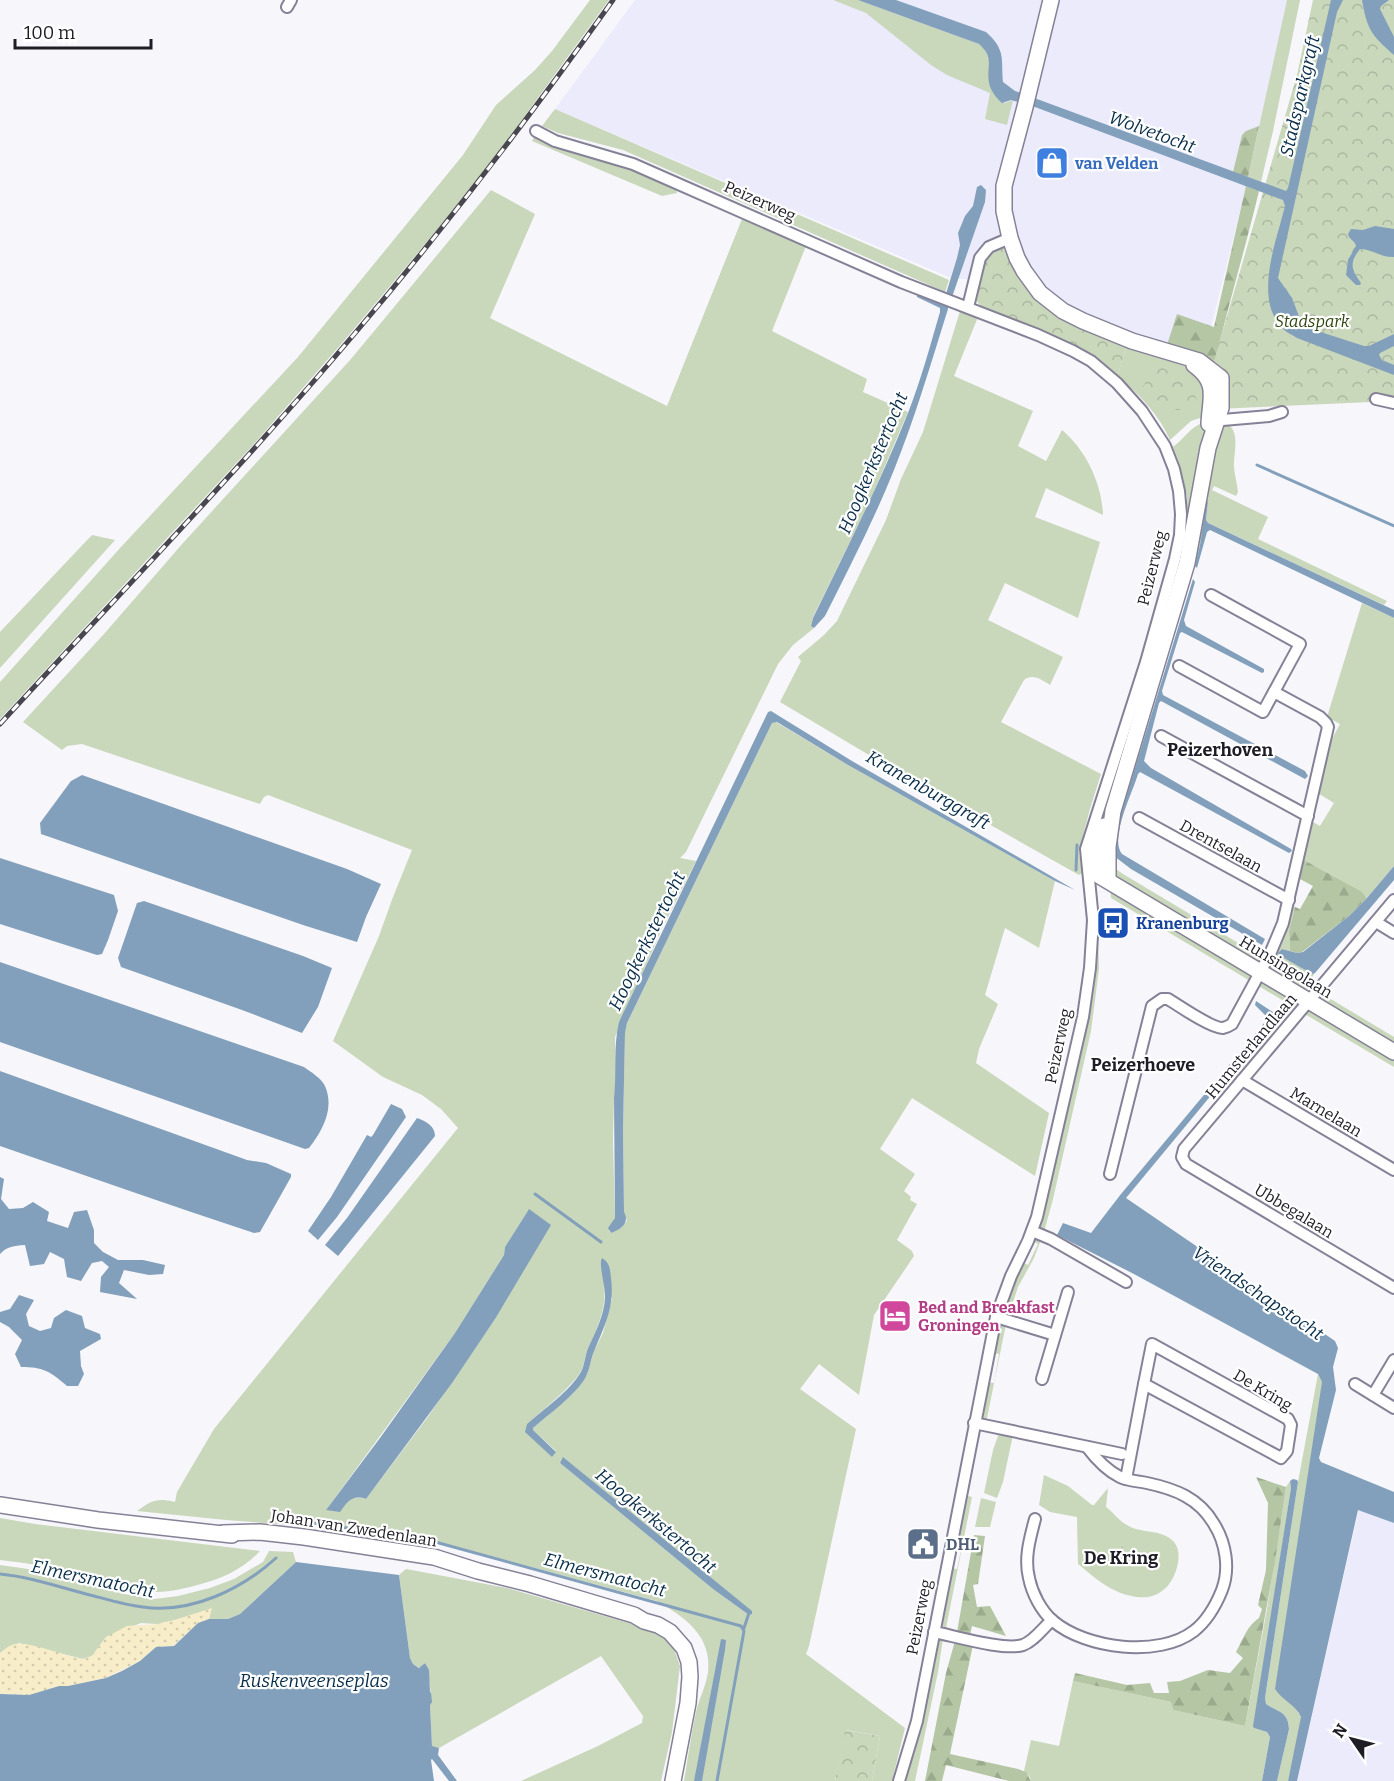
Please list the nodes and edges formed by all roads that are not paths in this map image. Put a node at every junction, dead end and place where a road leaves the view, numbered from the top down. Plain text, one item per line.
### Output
1 (1051, 0) edge
2 (536, 131) dead end
3 (1010, 238) junction
4 (968, 307) junction
5 (1376, 399) dead end
6 (1394, 403) edge
7 (1282, 412) dead end
8 (1213, 420) junction
9 (1211, 596) dead end
10 (1179, 666) dead end
11 (1274, 692) junction
12 (1161, 736) dead end
13 (1121, 764) junction
14 (1308, 816) junction
15 (1139, 818) dead end
16 (1103, 877) joint
17 (1289, 900) junction
18 (1394, 900) edge
19 (1376, 922) junction
20 (1394, 933) edge
21 (1260, 972) junction
22 (1309, 1001) junction
23 (1394, 1052) edge
24 (1242, 1080) junction
25 (1182, 1157) joint
26 (1394, 1170) edge
27 (1110, 1174) dead end
28 (1032, 1231) junction
29 (1126, 1282) dead end
30 (1394, 1288) edge
31 (1068, 1292) dead end
32 (996, 1317) junction
33 (1055, 1335) junction
34 (1394, 1360) edge
35 (1042, 1379) dead end
36 (1144, 1384) junction
37 (1354, 1384) dead end
38 (1373, 1395) junction
39 (1394, 1408) edge
40 (974, 1424) junction
41 (1087, 1446) junction
42 (1122, 1454) dead end
43 (1126, 1479) junction
44 (0, 1505) edge
45 (1035, 1519) dead end
46 (1052, 1620) junction
47 (934, 1632) junction
48 (674, 1781) edge
49 (900, 1781) edge

1 - 3 street, Peizerweg
2 - 4 street, Peizerweg
3 - 4 street
3 - 8 street, Peizerweg
4 - 13 street, Peizerweg
5 - 6 street
7 - 8 street
8 - 13 street, Peizerweg
9 - 11 street
10 - 11 street
11 - 14 street
12 - 14 street
13 - 16 street, Peizerweg
13 - 28 street, Peizerweg
14 - 17 street
15 - 17 street, Drentselaan
16 - 21 street, Hunsingolaan
17 - 21 street
18 - 19 street, Humsterlandlaan
19 - 20 street
19 - 22 street, Humsterlandlaan
21 - 22 street, Hunsingolaan
21 - 27 street
22 - 23 street, Hunsingolaan
22 - 24 street, Humsterlandlaan
24 - 25 street, Humsterlandlaan
24 - 26 street, Marnelaan
25 - 30 street, Ubbegalaan
28 - 29 street
28 - 32 street, Peizerweg
31 - 33 street
32 - 33 street
32 - 40 street, Peizerweg
33 - 35 street
34 - 38 street
36 - 36 street, De Kring
36 - 43 street, De Kring
37 - 38 street
38 - 39 street
40 - 41 street
40 - 47 street, Peizerweg
41 - 42 street
41 - 43 street
43 - 46 street
44 - 48 street, Johan van Zwedenlaan
45 - 46 street
46 - 47 street
47 - 49 street, Peizerweg

